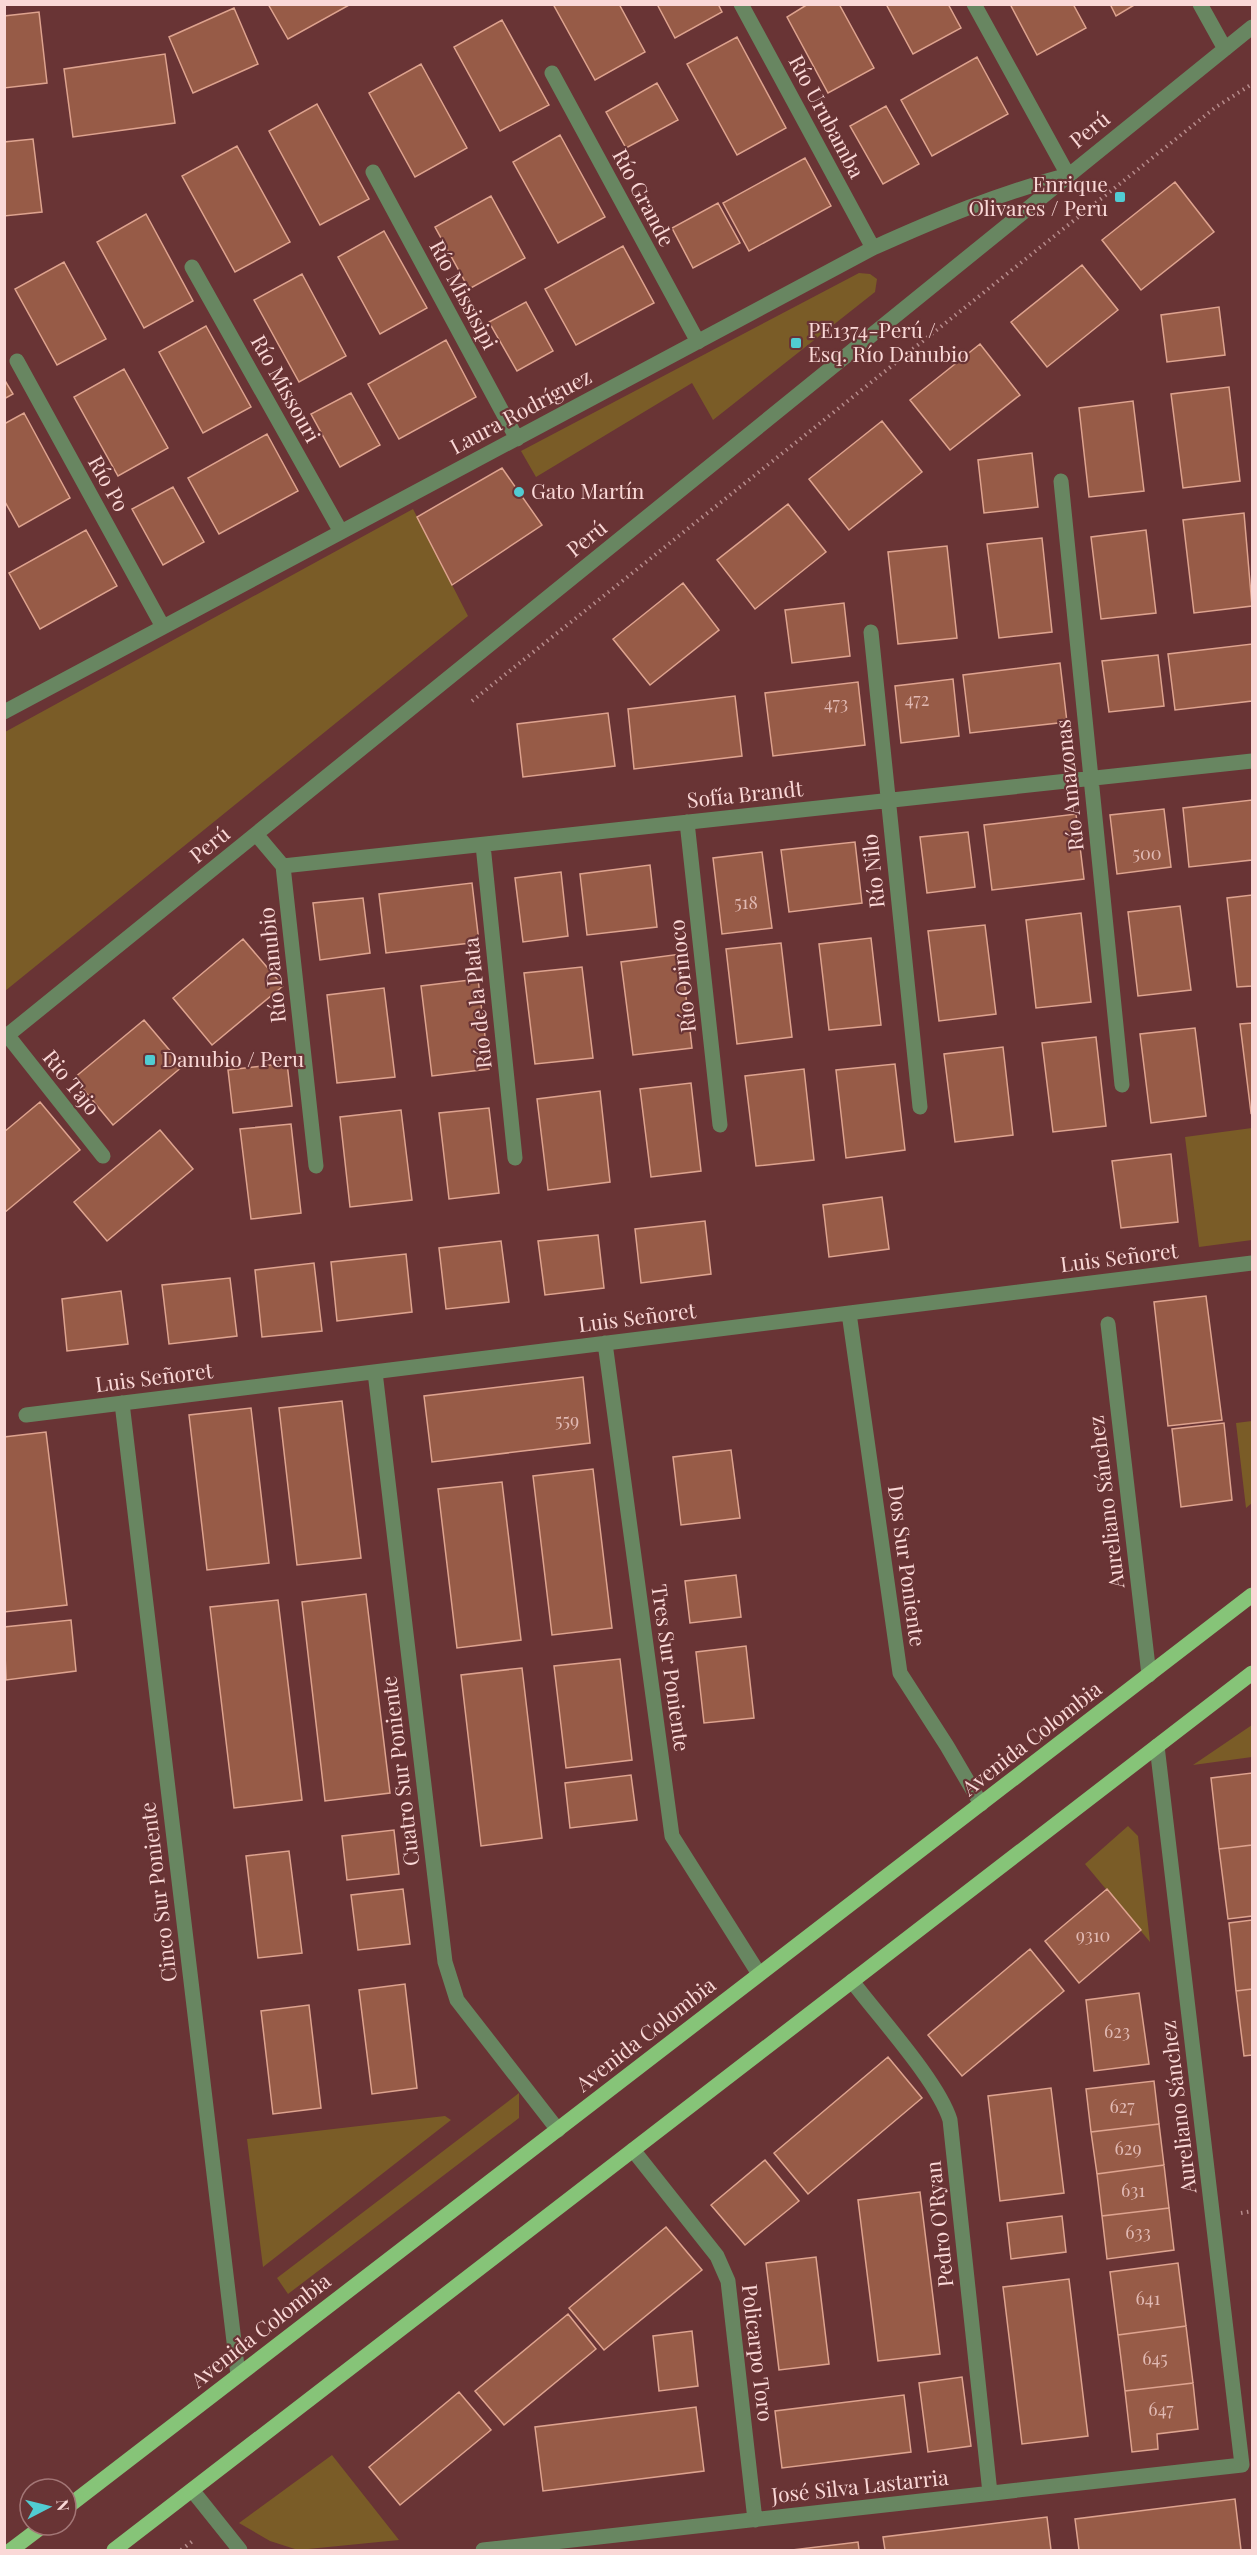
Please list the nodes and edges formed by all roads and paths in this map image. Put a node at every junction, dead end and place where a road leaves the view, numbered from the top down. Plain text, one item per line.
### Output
1 (741, 4) edge
2 (974, 4) edge
3 (1200, 4) edge
4 (1252, 27) edge
5 (1225, 49) junction
6 (552, 73) dead end
7 (1252, 84) edge
8 (373, 172) dead end
9 (1068, 175) junction
10 (873, 249) junction
11 (192, 267) dead end
12 (698, 342) junction
13 (17, 361) dead end
14 (517, 438) junction
15 (1061, 481) dead end
16 (341, 532) junction
17 (163, 627) junction
18 (871, 632) dead end
19 (471, 701) dead end
20 (4, 712) edge
21 (1252, 761) edge
22 (1091, 778) junction
23 (888, 800) junction
24 (687, 822) junction
25 (256, 834) junction
26 (483, 845) junction
27 (283, 866) junction
28 (6, 1037) edge
29 (1122, 1085) dead end
30 (920, 1107) dead end
31 (720, 1125) dead end
32 (103, 1156) dead end
33 (515, 1158) dead end
34 (316, 1166) dead end
35 (1252, 1263) edge
36 (849, 1313) junction
37 (1108, 1324) dead end
38 (605, 1343) junction
39 (375, 1372) junction
40 (122, 1403) junction
41 (26, 1415) dead end
42 (1252, 1595) edge
43 (1252, 1673) edge
44 (1149, 1675) junction
45 (1157, 1746) junction
46 (981, 1804) junction
47 (759, 1974) junction
48 (852, 1981) junction
49 (558, 2130) junction
50 (633, 2150) junction
51 (238, 2375) junction
52 (1242, 2464) joint
53 (192, 2490) junction
54 (990, 2493) junction
55 (78, 2499) edge
56 (755, 2520) junction
57 (28, 2537) edge
58 (11, 2550) edge
59 (114, 2550) edge
60 (240, 2550) edge
61 (483, 2550) edge

1 - 10 street, Río Urubamba
2 - 9 street
3 - 5 street
4 - 5 street, Perú
5 - 9 street, Perú
6 - 12 street, Río Grande
7 - 19 path
8 - 14 street, Río Missisipi
9 - 10 street, Laura Rodríguez
9 - 25 street, Perú
10 - 12 street, Laura Rodríguez
11 - 16 street, Río Missouri
12 - 14 street, Laura Rodríguez
13 - 17 street, Río Po
14 - 16 street, Laura Rodríguez
15 - 22 street, Río Amazonas
16 - 17 street, Laura Rodríguez
17 - 20 street, Laura Rodríguez
18 - 23 street, Río Nilo
21 - 22 street, Sofía Brandt
22 - 23 street, Sofía Brandt
22 - 29 street, Río Amazonas
23 - 24 street, Sofía Brandt
23 - 30 street, Río Nilo
24 - 26 street, Sofía Brandt
24 - 31 street, Río Orinoco
25 - 27 street
25 - 28 street, Perú
26 - 27 street, Sofía Brandt
26 - 33 street, Río de la Plata
27 - 34 street, Río Danubio
28 - 32 street, Rio Tajo
35 - 36 street, Luis Señoret
36 - 38 street, Luis Señoret
36 - 46 street, Dos Sur Poniente
37 - 44 street, Aureliano Sánchez
38 - 39 street, Luis Señoret
38 - 47 street, Tres Sur Poniente
39 - 40 street, Luis Señoret
39 - 49 street, Cuatro Sur Poniente
40 - 41 street, Luis Señoret
40 - 51 street, Cinco Sur Poniente
42 - 44 main road, Avenida Colombia
43 - 45 main road
44 - 46 main road, Avenida Colombia
45 - 48 main road
45 - 52 street, Aureliano Sánchez
46 - 47 main road, Avenida Colombia
47 - 49 main road, Avenida Colombia
48 - 50 main road
48 - 54 street, Pedro O'Ryan
49 - 51 main road, Avenida Colombia
50 - 53 main road
50 - 56 street, Policarpo Toro
51 - 55 main road, Avenida Colombia
52 - 54 street, José Silva Lastarria
53 - 59 main road
53 - 60 street
54 - 56 street, José Silva Lastarria
56 - 61 street, José Silva Lastarria
57 - 58 main road

